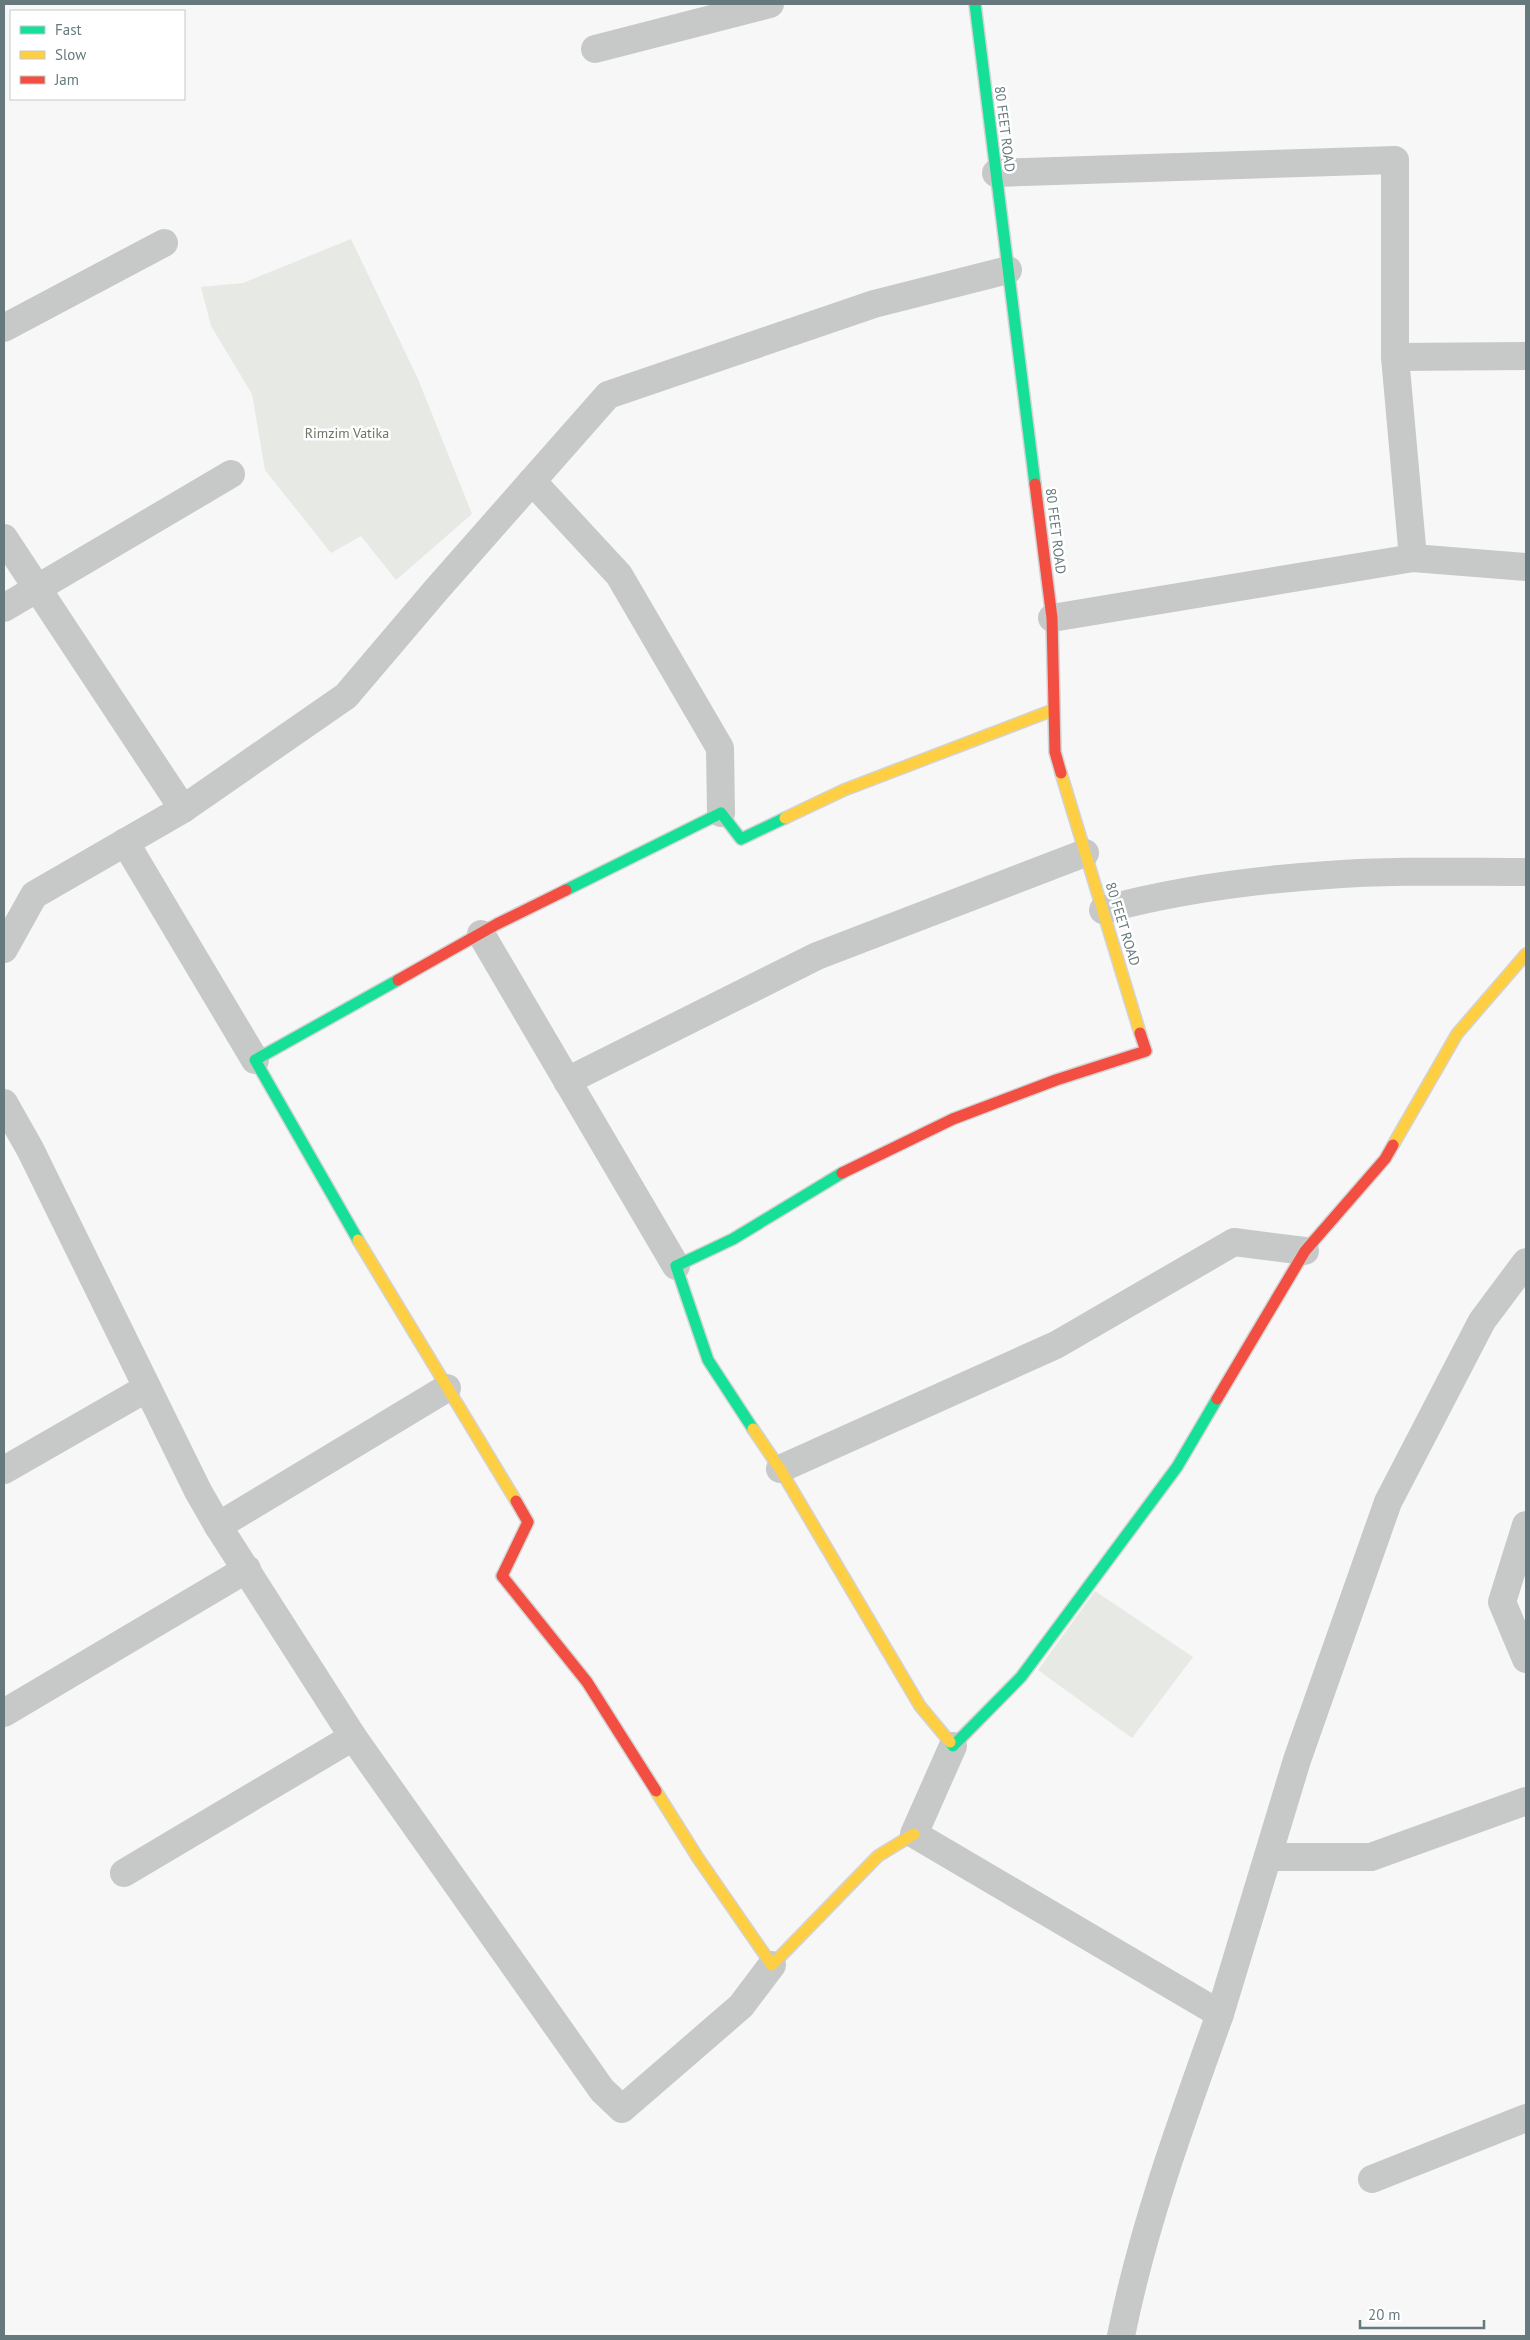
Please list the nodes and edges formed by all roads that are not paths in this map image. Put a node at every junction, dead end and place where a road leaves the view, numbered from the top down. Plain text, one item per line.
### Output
1 (770, 4) edge
2 (976, 4) edge
3 (595, 48) dead end
4 (996, 173) junction
5 (164, 243) dead end
6 (1008, 270) junction
7 (4, 328) edge
8 (1526, 356) edge
9 (1395, 357) junction
10 (232, 474) dead end
11 (532, 481) junction
12 (4, 538) edge
13 (1413, 558) junction
14 (1526, 567) edge
15 (36, 589) junction
16 (4, 608) edge
17 (1052, 618) junction
18 (1053, 710) junction
19 (183, 809) junction
20 (721, 814) junction
21 (125, 842) junction
22 (1085, 853) junction
23 (1526, 872) edge
24 (34, 895) junction
25 (4, 909) edge
26 (1103, 910) junction
27 (480, 934) junction
28 (4, 949) edge
29 (1526, 954) edge
30 (255, 1060) junction
31 (567, 1081) junction
32 (4, 1103) edge
33 (1305, 1250) junction
34 (1526, 1262) edge
35 (676, 1266) junction
36 (147, 1388) junction
37 (447, 1388) junction
38 (780, 1469) junction
39 (4, 1470) edge
40 (1526, 1525) edge
41 (218, 1526) junction
42 (247, 1569) junction
43 (1526, 1659) edge
44 (4, 1713) edge
45 (352, 1737) junction
46 (953, 1746) junction
47 (1526, 1801) edge
48 (914, 1834) junction
49 (1268, 1857) junction
50 (124, 1873) dead end
51 (772, 1965) junction
52 (1220, 2014) junction
53 (1526, 2118) edge
54 (1372, 2179) dead end
55 (1121, 2336) edge

1 - 3 street
2 - 4 street, 80 FEET ROAD
4 - 6 street, 80 FEET ROAD
4 - 9 street
5 - 7 street
6 - 11 street
6 - 17 street, 80 FEET ROAD
8 - 9 street
9 - 13 street
10 - 15 street
11 - 19 street
11 - 20 street
12 - 15 street
13 - 14 street
13 - 17 street
15 - 16 street
15 - 19 street
17 - 18 street, 80 FEET ROAD
18 - 20 street
18 - 22 street, 80 FEET ROAD
19 - 21 street
20 - 27 street
21 - 24 street
21 - 30 street
22 - 26 street, 80 FEET ROAD
22 - 31 street
23 - 26 street
24 - 25 street
24 - 28 street
26 - 35 street, 80 FEET ROAD
27 - 30 street
27 - 31 street
29 - 33 street
30 - 37 street
31 - 35 street
32 - 36 street
33 - 38 street
33 - 46 street
34 - 49 street
35 - 38 street
36 - 39 street
36 - 41 street
37 - 41 street
37 - 51 street
38 - 46 street
40 - 43 street
41 - 42 street
42 - 44 street
42 - 45 street
45 - 50 street
45 - 51 street
46 - 48 street
47 - 49 street
48 - 51 street
48 - 52 street
49 - 52 street
52 - 55 street
53 - 54 street

